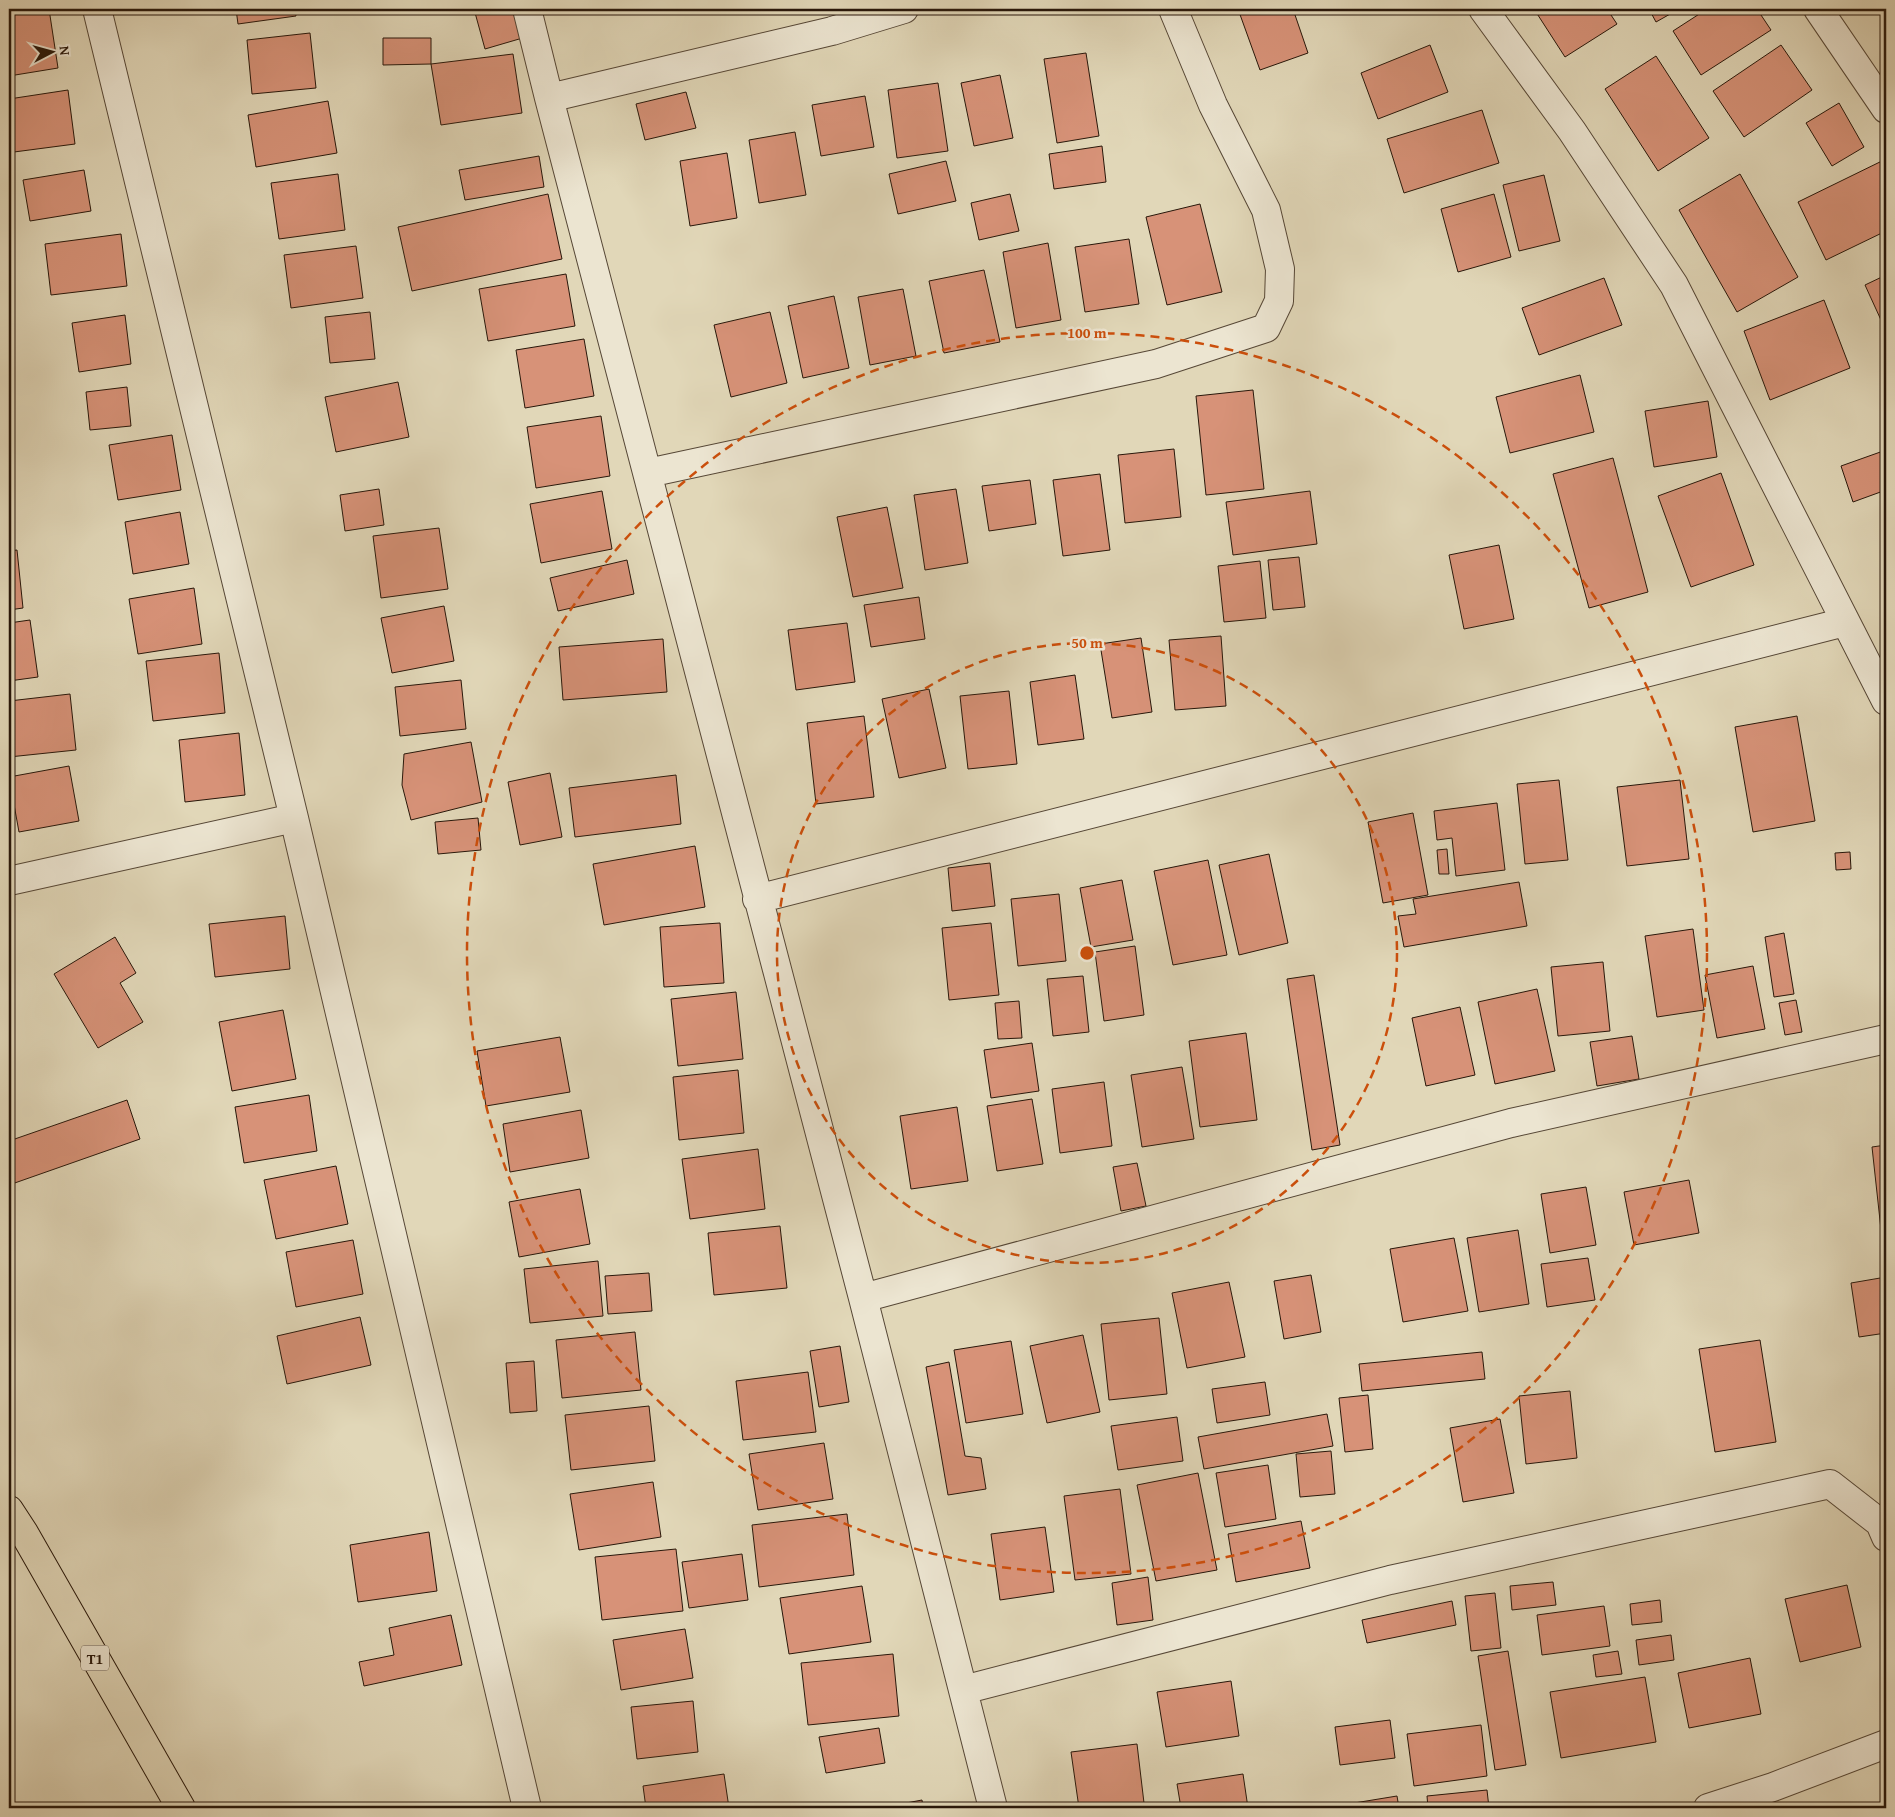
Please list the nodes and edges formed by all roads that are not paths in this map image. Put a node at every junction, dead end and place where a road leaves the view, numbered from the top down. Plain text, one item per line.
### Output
1 (97, 9) edge
2 (527, 9) edge
3 (904, 9) edge
4 (1172, 9) edge
5 (1483, 9) edge
6 (1818, 9) edge
7 (548, 98) junction
8 (1886, 109) edge
9 (648, 473) junction
10 (1845, 622) junction
11 (1886, 701) edge
12 (294, 818) junction
13 (9, 880) edge
14 (758, 899) junction
15 (1886, 1039) edge
16 (863, 1298) junction
17 (9, 1510) edge
18 (1886, 1537) edge
19 (963, 1690) junction
20 (1886, 1744) edge
21 (180, 1808) edge
22 (527, 1808) edge
23 (993, 1808) edge
24 (1708, 1808) edge

1 - 12 street
2 - 7 street
3 - 7 street
4 - 9 street
5 - 10 street
6 - 8 street
7 - 9 street
9 - 14 street
10 - 11 street
10 - 14 street
12 - 13 street
12 - 22 street
14 - 16 street
15 - 16 street
16 - 19 street
17 - 21 highway, T1
18 - 19 street
19 - 23 street
20 - 24 street

